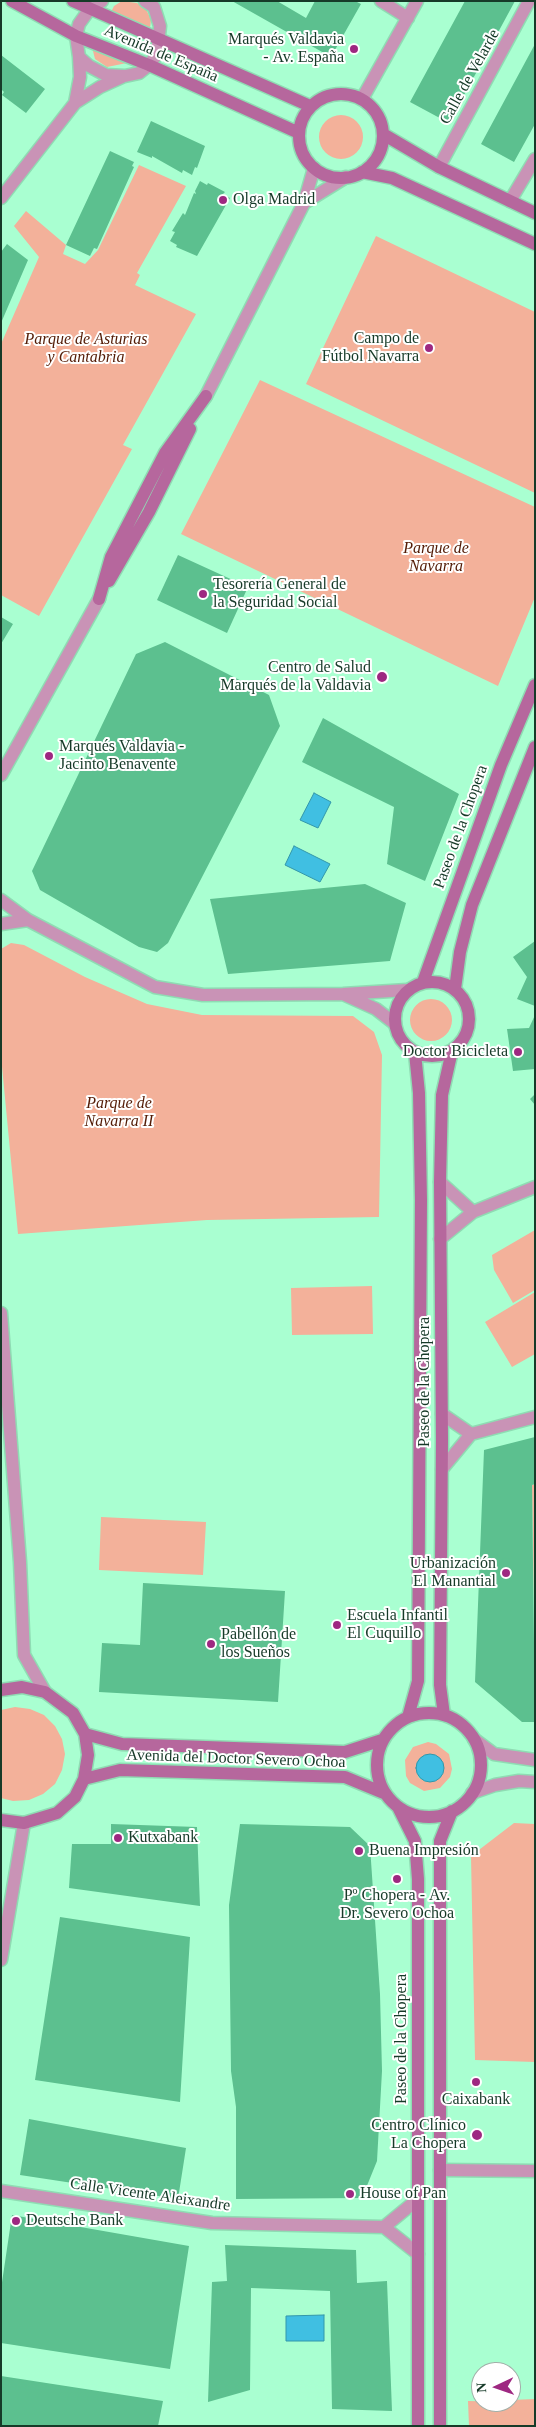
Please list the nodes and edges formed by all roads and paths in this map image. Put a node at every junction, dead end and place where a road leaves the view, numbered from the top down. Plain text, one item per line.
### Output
1 (12, 1) edge
2 (73, 1) edge
3 (102, 1) edge
4 (145, 1) edge
5 (161, 1) edge
6 (381, 1) edge
7 (417, 1) edge
8 (529, 1) edge
9 (89, 10) junction
10 (408, 18) junction
11 (160, 32) junction
12 (76, 36) junction
13 (79, 57) junction
14 (149, 65) junction
15 (125, 76) junction
16 (362, 99) junction
17 (75, 103) junction
18 (310, 106) junction
19 (299, 133) junction
20 (383, 134) junction
21 (535, 159) edge
22 (314, 168) junction
23 (439, 168) junction
24 (362, 172) junction
25 (346, 177) junction
26 (1, 198) edge
27 (510, 201) junction
28 (304, 203) junction
29 (535, 213) edge
30 (535, 244) edge
31 (206, 396) joint
32 (99, 599) joint
33 (535, 685) edge
34 (535, 747) edge
35 (1, 776) edge
36 (1, 900) edge
37 (28, 920) junction
38 (1, 924) edge
39 (423, 982) junction
40 (455, 989) junction
41 (407, 990) junction
42 (343, 994) junction
43 (394, 1023) junction
44 (452, 1051) junction
45 (414, 1053) junction
46 (440, 1182) junction
47 (535, 1186) edge
48 (474, 1212) junction
49 (440, 1239) junction
50 (1, 1313) edge
51 (442, 1414) junction
52 (535, 1417) edge
53 (471, 1434) junction
54 (442, 1469) junction
55 (1, 1690) edge
56 (45, 1692) junction
57 (444, 1715) junction
58 (408, 1717) junction
59 (84, 1734) junction
60 (474, 1739) junction
61 (382, 1740) junction
62 (535, 1760) edge
63 (84, 1778) junction
64 (535, 1782) edge
65 (472, 1793) junction
66 (386, 1794) junction
67 (398, 1807) junction
68 (452, 1811) junction
69 (1, 1820) edge
70 (24, 1823) junction
71 (1, 1960) edge
72 (440, 2170) junction
73 (535, 2171) edge
74 (1, 2191) edge
75 (418, 2199) junction
76 (384, 2227) junction
77 (418, 2254) junction
78 (418, 2426) edge
79 (440, 2426) edge

1 - 12 main road, Avenida de España
2 - 9 main road, Avenida de España
3 - 9 street
4 - 11 street
5 - 11 street
6 - 10 street
7 - 10 street
8 - 23 street, Calle de Velarde
9 - 11 main road, Avenida de España
9 - 12 street
10 - 16 street
11 - 14 street
11 - 18 main road, Avenida de España
12 - 13 street
12 - 14 main road, Avenida de España
13 - 15 street
13 - 17 street
14 - 15 street
14 - 19 main road, Avenida de España
15 - 17 street
16 - 18 main road
16 - 20 main road
17 - 26 street
18 - 19 main road
19 - 22 main road
20 - 23 main road
20 - 24 main road
21 - 27 street
22 - 25 main road
22 - 28 street
23 - 27 main road
24 - 25 main road
24 - 30 main road
25 - 28 street
27 - 29 main road
28 - 31 street
31 - 32 main road
32 - 35 street
33 - 39 main road, Paseo de la Chopera
34 - 40 main road
36 - 37 street
37 - 38 street
37 - 42 street
39 - 40 main road
39 - 41 main road
40 - 44 main road
41 - 42 street
41 - 43 main road
42 - 43 street
43 - 45 main road
44 - 45 main road
44 - 46 main road, Paseo de la Chopera
45 - 58 main road, Paseo de la Chopera
46 - 48 street
46 - 49 main road, Paseo de la Chopera
47 - 48 street
48 - 49 street
49 - 51 main road, Paseo de la Chopera
50 - 56 street
51 - 53 street
51 - 54 main road, Paseo de la Chopera
52 - 53 street
53 - 54 street
54 - 57 main road, Paseo de la Chopera
55 - 56 main road
56 - 59 main road
57 - 58 main road
57 - 60 main road
58 - 61 main road
59 - 61 main road, Avenida del Doctor Severo Ochoa
59 - 63 main road
60 - 62 street
60 - 65 main road
61 - 66 main road
63 - 66 main road, Avenida del Doctor Severo Ochoa
63 - 70 main road
64 - 65 street
65 - 68 main road
66 - 67 main road
67 - 68 main road
67 - 75 main road, Paseo de la Chopera
68 - 72 main road
69 - 70 main road
70 - 71 street
72 - 73 street
72 - 79 main road
74 - 76 street, Calle Vicente Aleixandre
75 - 76 street
75 - 77 main road, Paseo de la Chopera
76 - 77 street
77 - 78 main road, Paseo de la Chopera

